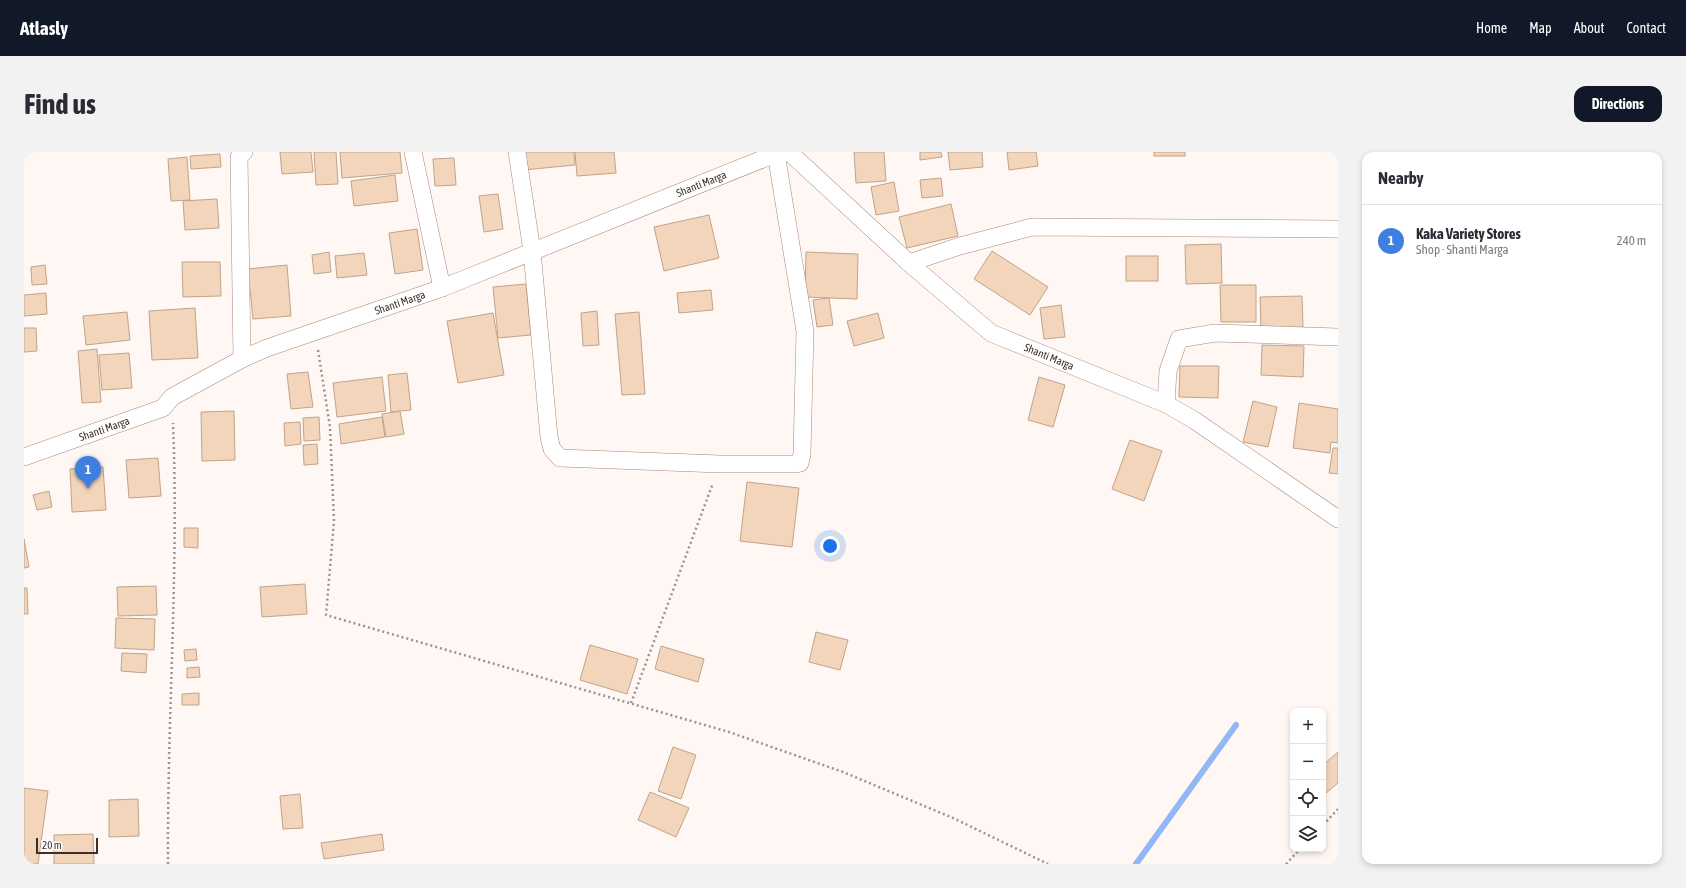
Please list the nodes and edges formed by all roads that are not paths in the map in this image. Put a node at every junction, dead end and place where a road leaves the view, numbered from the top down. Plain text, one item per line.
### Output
1 (244, 152) edge
2 (412, 152) edge
3 (517, 152) edge
4 (782, 152) edge
5 (1338, 229) edge
6 (532, 251) junction
7 (909, 263) junction
8 (442, 288) junction
9 (1338, 337) edge
10 (242, 359) junction
11 (1166, 404) junction
12 (24, 457) edge
13 (1338, 519) edge

1 - 10 street
2 - 8 street
3 - 6 street
4 - 6 street, Shanti Marga
4 - 6 street
4 - 7 street, Shanti Marga
5 - 7 street
6 - 8 street, Shanti Marga
7 - 11 street, Shanti Marga
8 - 10 street, Shanti Marga
9 - 11 street
10 - 12 street, Shanti Marga
11 - 13 street, Shanti Marga

